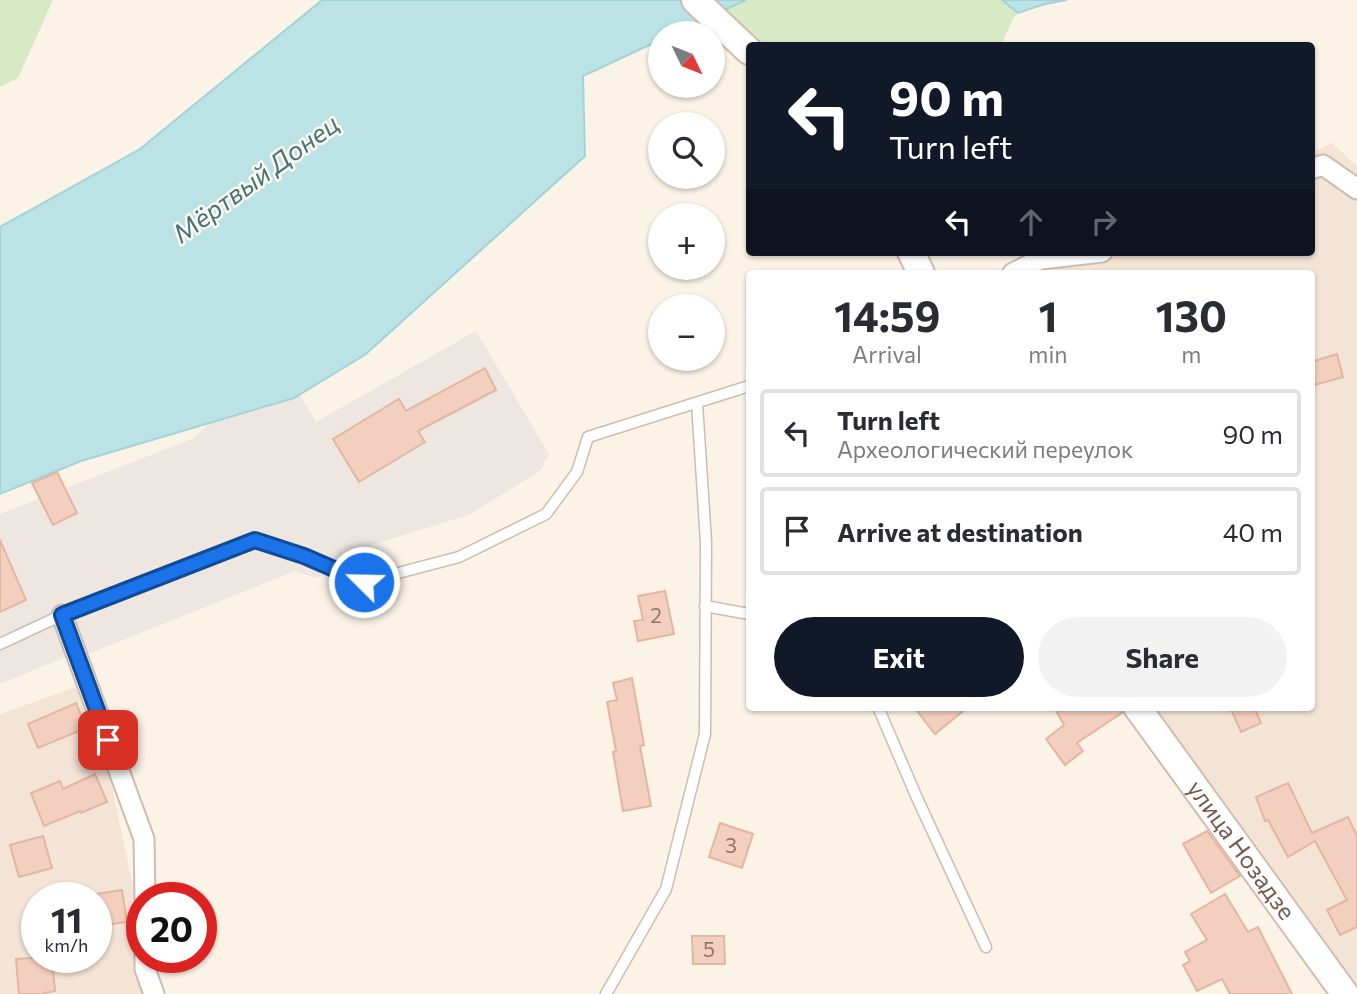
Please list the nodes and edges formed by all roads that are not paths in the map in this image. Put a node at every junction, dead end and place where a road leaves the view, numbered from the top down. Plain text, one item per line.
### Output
1 (695, 0) edge
2 (746, 48) edge
3 (1315, 168) edge
4 (1357, 189) edge
5 (1067, 256) edge
6 (1019, 270) edge
7 (746, 387) edge
8 (697, 403) junction
9 (705, 606) junction
10 (746, 613) edge
11 (62, 615) junction
12 (0, 644) edge
13 (879, 711) edge
14 (1140, 711) edge
15 (145, 882) edge
16 (986, 947) dead end
17 (146, 973) edge
18 (153, 994) edge
19 (606, 994) edge
20 (1345, 994) edge

1 - 2 street
3 - 4 street
5 - 6 street
7 - 8 lane
8 - 9 lane
8 - 11 lane
9 - 10 lane
9 - 19 lane
11 - 12 lane
11 - 15 street
13 - 16 lane
14 - 20 street, улица Нозадзе
17 - 18 street

